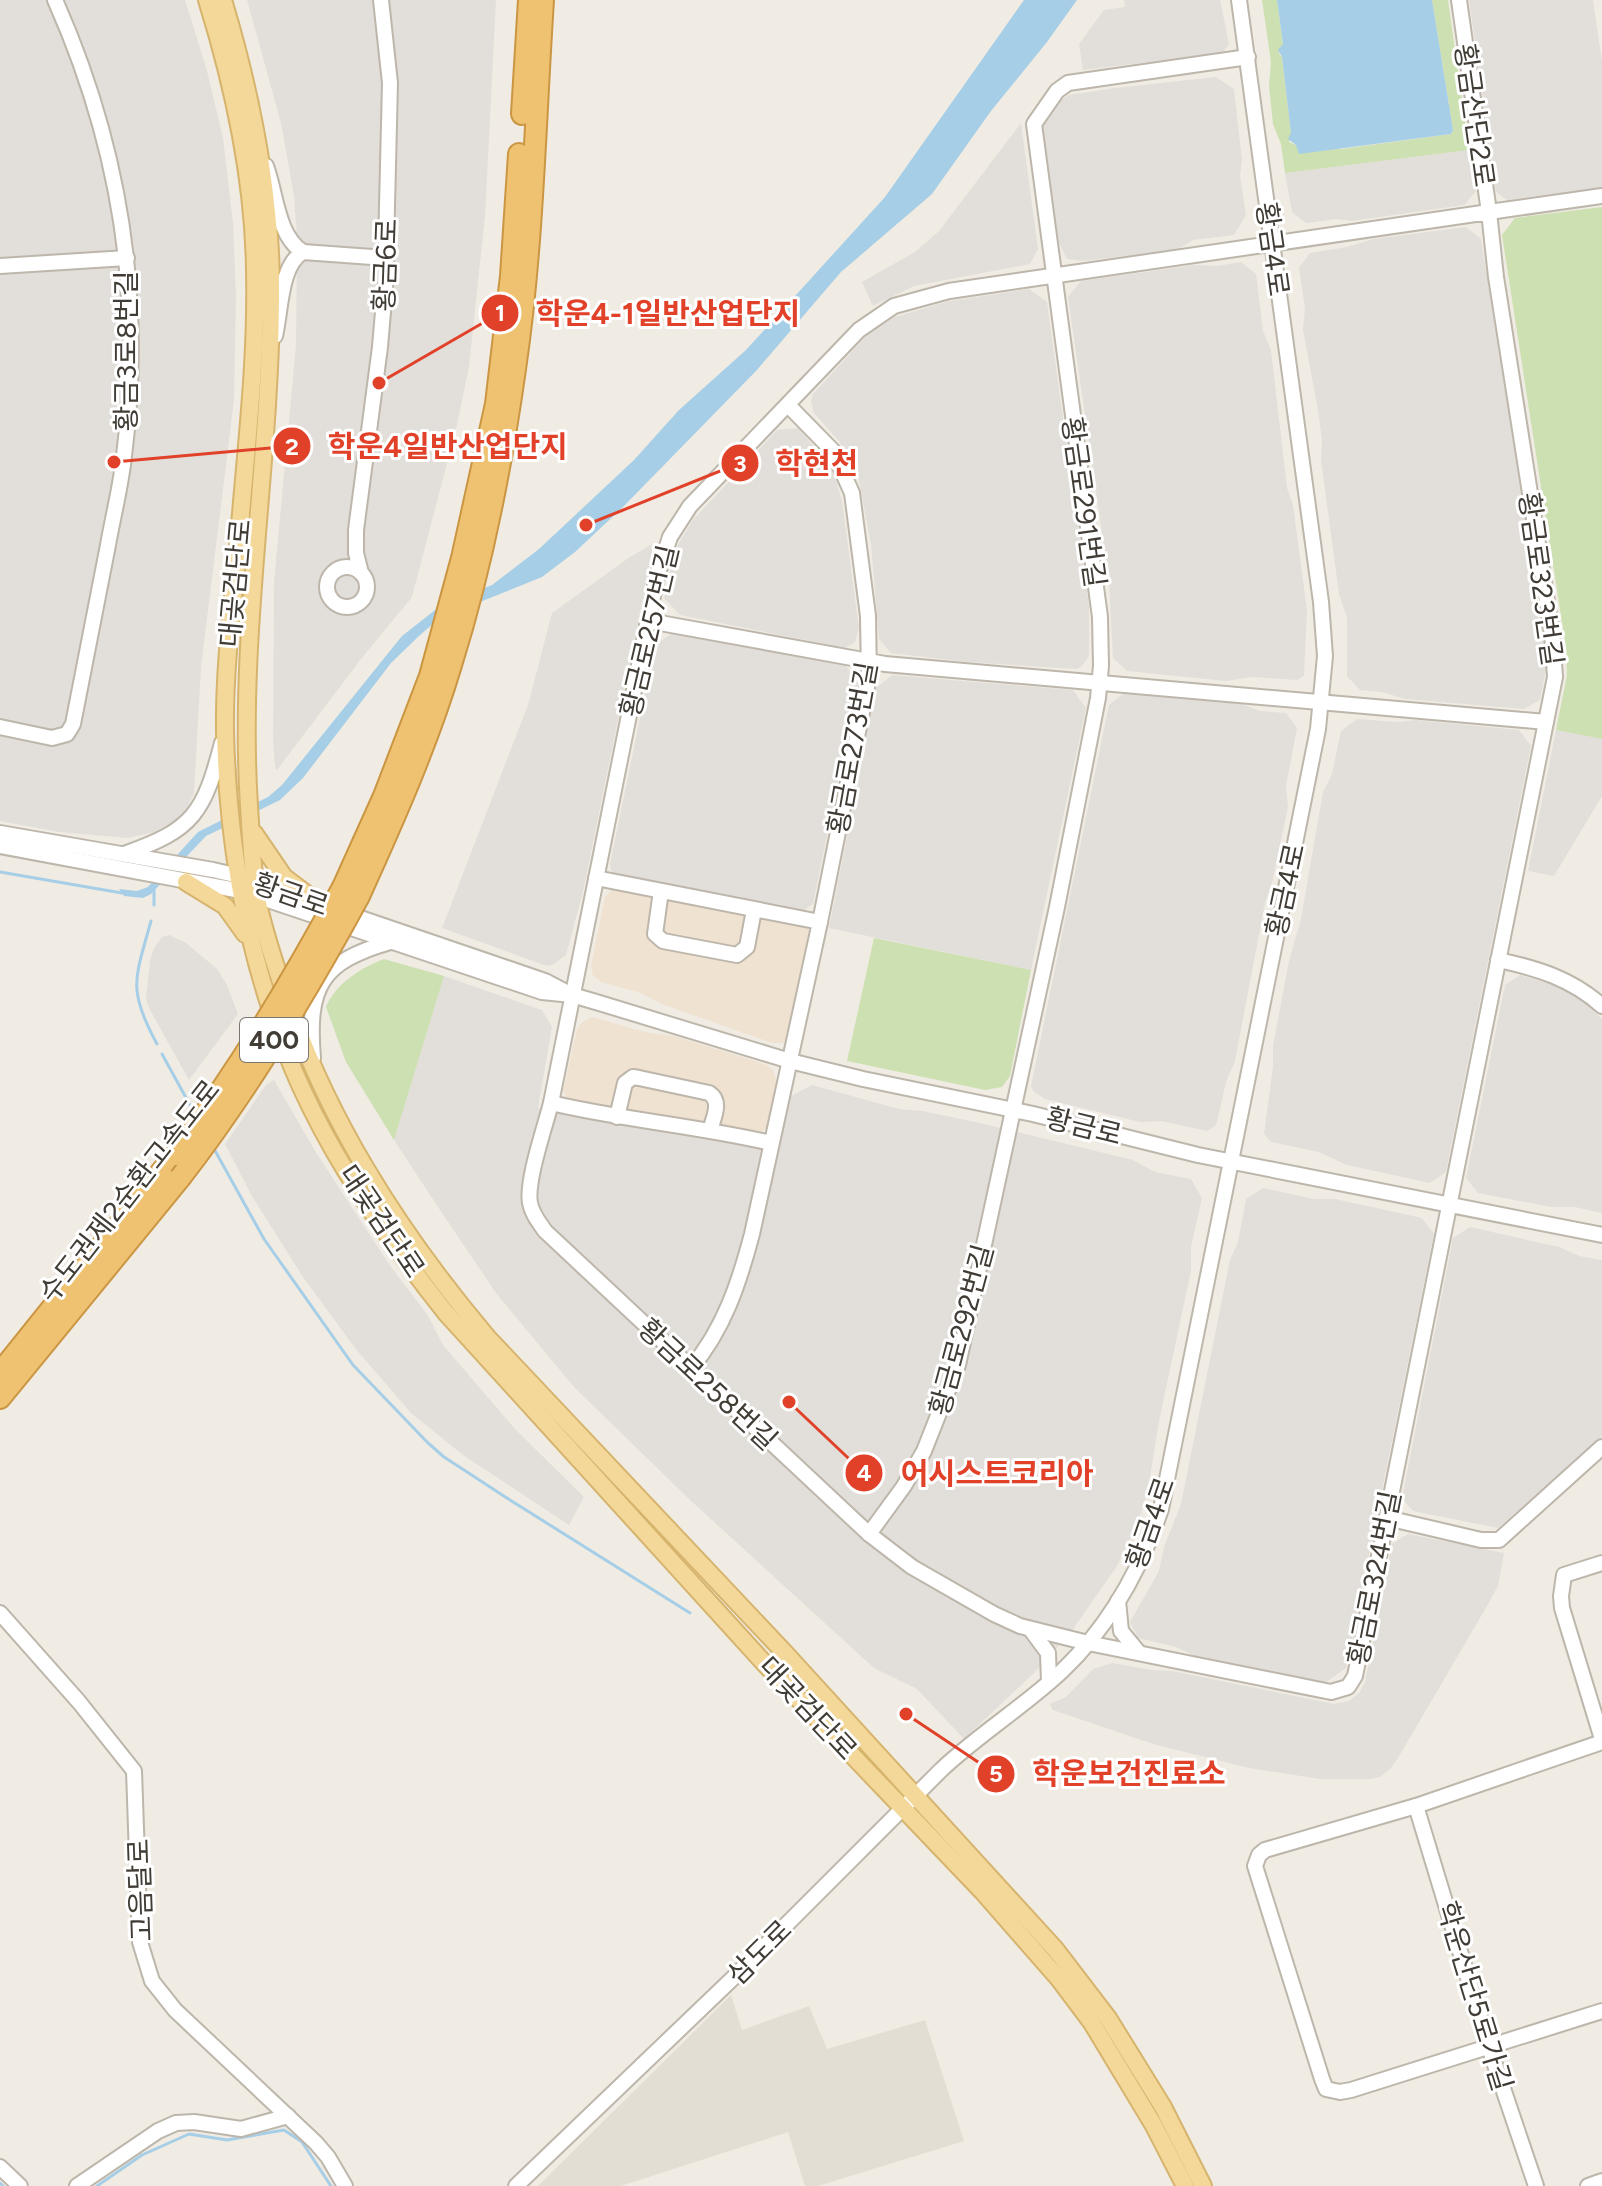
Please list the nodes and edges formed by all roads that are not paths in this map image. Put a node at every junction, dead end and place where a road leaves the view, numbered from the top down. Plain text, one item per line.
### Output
1 (55, 0) edge
2 (207, 0) edge
3 (223, 0) edge
4 (381, 0) edge
5 (529, 0) edge
6 (543, 0) edge
7 (1239, 0) edge
8 (1459, 0) edge
9 (1248, 57) junction
10 (255, 137) junction
11 (1602, 196) edge
12 (1489, 212) junction
13 (1272, 244) junction
14 (303, 252) junction
15 (127, 258) junction
16 (386, 258) junction
17 (0, 266) edge
18 (1053, 276) junction
19 (269, 357) junction
20 (788, 405) junction
21 (356, 530) junction
22 (471, 558) junction
23 (335, 570) junction
24 (361, 573) junction
25 (649, 621) junction
26 (869, 662) junction
27 (1100, 681) junction
28 (1323, 703) junction
29 (1546, 722) junction
30 (0, 727) edge
31 (225, 731) junction
32 (0, 833) edge
33 (253, 834) junction
34 (0, 846) edge
35 (122, 855) junction
36 (596, 878) junction
37 (197, 886) junction
38 (248, 886) junction
39 (661, 891) junction
40 (351, 892) junction
41 (320, 904) junction
42 (754, 910) junction
43 (820, 922) junction
44 (392, 941) junction
45 (255, 949) junction
46 (1498, 960) junction
47 (572, 995) junction
48 (1602, 1006) edge
49 (790, 1061) junction
50 (314, 1070) junction
51 (551, 1103) junction
52 (1014, 1110) junction
53 (617, 1117) junction
54 (710, 1130) junction
55 (771, 1143) junction
56 (1231, 1161) junction
57 (1448, 1205) junction
58 (1602, 1235) edge
59 (691, 1368) junction
60 (0, 1373) edge
61 (0, 1398) edge
62 (1602, 1447) edge
63 (1387, 1518) junction
64 (869, 1534) junction
65 (1602, 1563) edge
66 (1118, 1601) junction
67 (0, 1613) edge
68 (1031, 1629) junction
69 (1088, 1643) junction
70 (1139, 1653) junction
71 (1049, 1682) junction
72 (1003, 1719) joint
73 (1602, 1740) edge
74 (916, 1796) junction
75 (1416, 1806) junction
76 (903, 1808) junction
77 (1602, 2011) edge
78 (1489, 2047) junction
79 (288, 2116) junction
80 (0, 2167) edge
81 (1602, 2181) edge
82 (20, 2186) edge
83 (77, 2186) edge
84 (345, 2186) edge
85 (516, 2186) edge
86 (1185, 2186) edge
87 (1203, 2186) edge
88 (1536, 2186) edge
89 (1588, 2186) edge

1 - 15 street, 황금3로8번길
2 - 31 main road, 대곶검단로
3 - 10 main road, 대곶검단로
4 - 16 street, 황금6로
5 - 22 highway, 수도권제2순환고속도로 / 400
6 - 22 highway, 수도권제2순환고속도로 / 400
7 - 9 street, 황금4로
8 - 12 street, 황금산단2로
9 - 13 street, 황금4로
9 - 18 street, 황금로291번길
10 - 14 street
10 - 19 main road, 대곶검단로
11 - 12 street, 황금산단2로
12 - 13 street
12 - 29 street, 황금로323번길
13 - 18 street, 황금로257번길
13 - 28 street, 황금4로
14 - 16 street
14 - 19 street
15 - 17 street
15 - 30 street, 황금3로8번길
16 - 21 street, 황금6로
18 - 20 street, 황금로257번길
18 - 27 street, 황금로291번길
19 - 33 main road, 대곶검단로
20 - 25 street, 황금로257번길
20 - 26 street, 황금로273번길
21 - 23 street
21 - 24 street
22 - 40 highway, 수도권제2순환고속도로 / 400
22 - 40 highway, 수도권제2순환고속도로 / 400
23 - 24 street
23 - 24 street
25 - 26 street
25 - 36 street, 황금로257번길
26 - 27 street
26 - 43 street, 황금로273번길
27 - 28 street
27 - 52 street, 황금로291번길
28 - 29 street
28 - 56 street, 황금4로
29 - 46 street, 황금로323번길
31 - 35 street
31 - 38 main road, 대곶검단로
32 - 35 street, 황금로
33 - 38 main road, 대곶검단로
33 - 41 main road
34 - 37 street, 황금로
35 - 38 street, 황금로
36 - 39 street
36 - 47 street, 황금로257번길
37 - 38 street, 황금로
37 - 45 main road
38 - 41 street, 황금로
38 - 44 street, 황금로
38 - 45 main road, 대곶검단로
38 - 50 main road, 대곶검단로
39 - 42 street
39 - 42 street
40 - 60 highway, 수도권제2순환고속도로 / 400, bridge
40 - 61 highway, 수도권제2순환고속도로 / 400, bridge
41 - 47 street, 황금로
42 - 43 street
43 - 49 street, 황금로273번길
44 - 47 street, 황금로
44 - 50 street
45 - 76 main road, 대곶검단로
46 - 48 street
46 - 57 street, 황금로323번길
47 - 49 street, 황금로
47 - 51 street, 황금로258번길
49 - 52 street, 황금로
49 - 55 street, 황금로273번길
50 - 74 main road, 대곶검단로
51 - 53 street
51 - 59 street, 황금로258번길
52 - 56 street, 황금로
52 - 64 street, 황금로292번길
53 - 54 street
53 - 54 street
54 - 55 street
55 - 59 street, 황금로273번길
56 - 57 street, 황금로
56 - 66 street, 황금4로
57 - 58 street, 황금로
57 - 63 street, 황금로324번길
59 - 64 street, 황금로258번길
62 - 63 street
63 - 70 street, 황금로324번길
64 - 68 street, 황금로258번길
65 - 73 street
66 - 69 street, 황금4로
66 - 70 street
67 - 79 street, 고음달로
68 - 69 street, 황금로258번길
68 - 71 street
69 - 70 street, 황금로324번길
69 - 71 street, 황금4로
71 - 72 street, 황금4로
72 - 74 street, 삼도로
73 - 75 street
74 - 76 street, 삼도로
74 - 87 main road, 대곶검단로
75 - 78 street, 학운산단5로가길
75 - 78 street
76 - 85 street, 삼도로
76 - 86 main road, 대곶검단로
77 - 78 street
78 - 88 street, 학운산단5로가길
79 - 83 street
79 - 84 street, 고음달로
80 - 82 street
81 - 89 street

